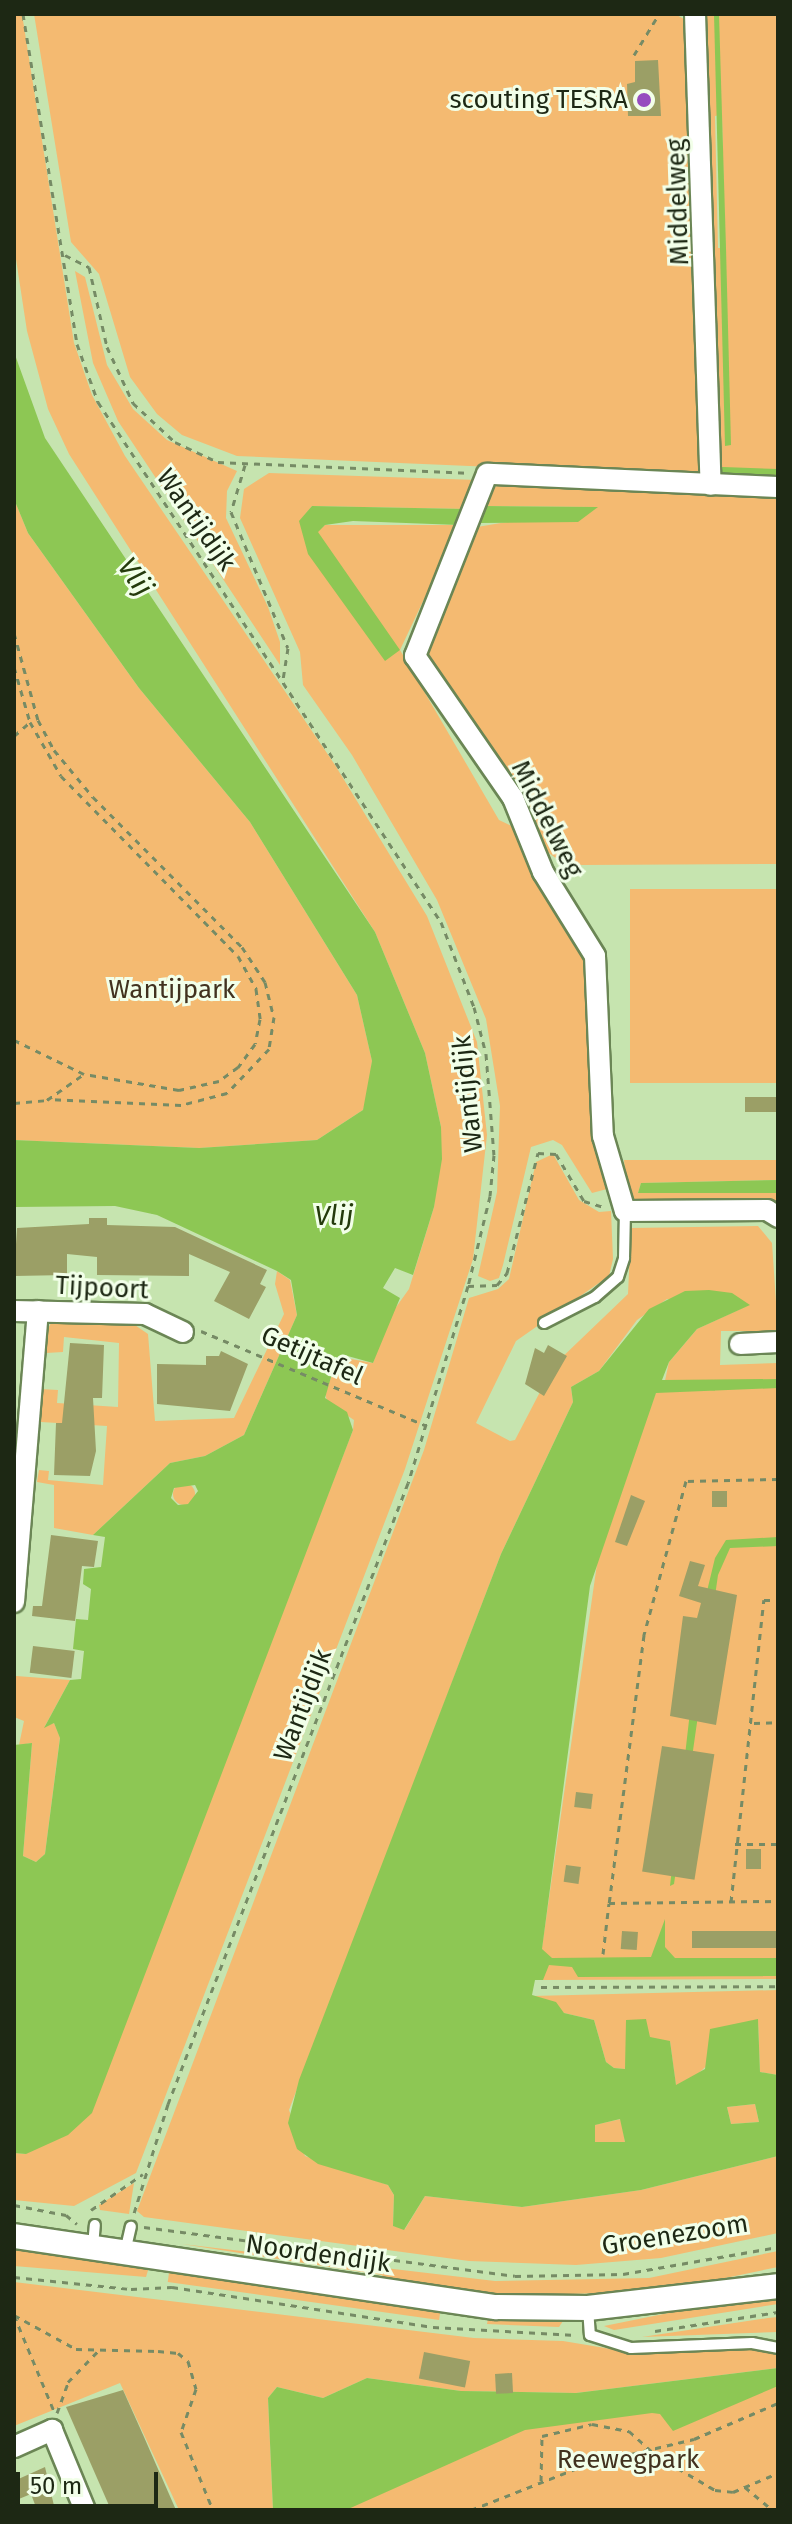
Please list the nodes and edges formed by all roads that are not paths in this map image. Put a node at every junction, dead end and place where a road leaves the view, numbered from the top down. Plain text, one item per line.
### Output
1 (695, 14) edge
2 (711, 485) junction
3 (778, 487) edge
4 (625, 1211) junction
5 (778, 1217) edge
6 (14, 1311) edge
7 (38, 1311) junction
8 (544, 1323) dead end
9 (183, 1332) road end
10 (778, 1342) edge
11 (740, 1344) dead end
12 (14, 1602) edge
13 (131, 2227) road end
14 (14, 2236) edge
15 (125, 2252) junction
16 (778, 2274) edge
17 (778, 2286) edge
18 (728, 2290) junction
19 (588, 2308) junction
20 (778, 2348) edge
21 (14, 2447) edge
22 (85, 2510) edge

1 - 2 street, Middelweg
2 - 3 street
2 - 4 street, Middelweg
4 - 5 street
4 - 8 lane
6 - 7 street, Tijpoort
7 - 9 street, Tijpoort
7 - 12 street
10 - 11 street
13 - 15 lane
14 - 15 street, Noordendijk
15 - 19 street, Noordendijk
16 - 18 street
17 - 18 street
18 - 19 street
19 - 20 lane
21 - 22 street

